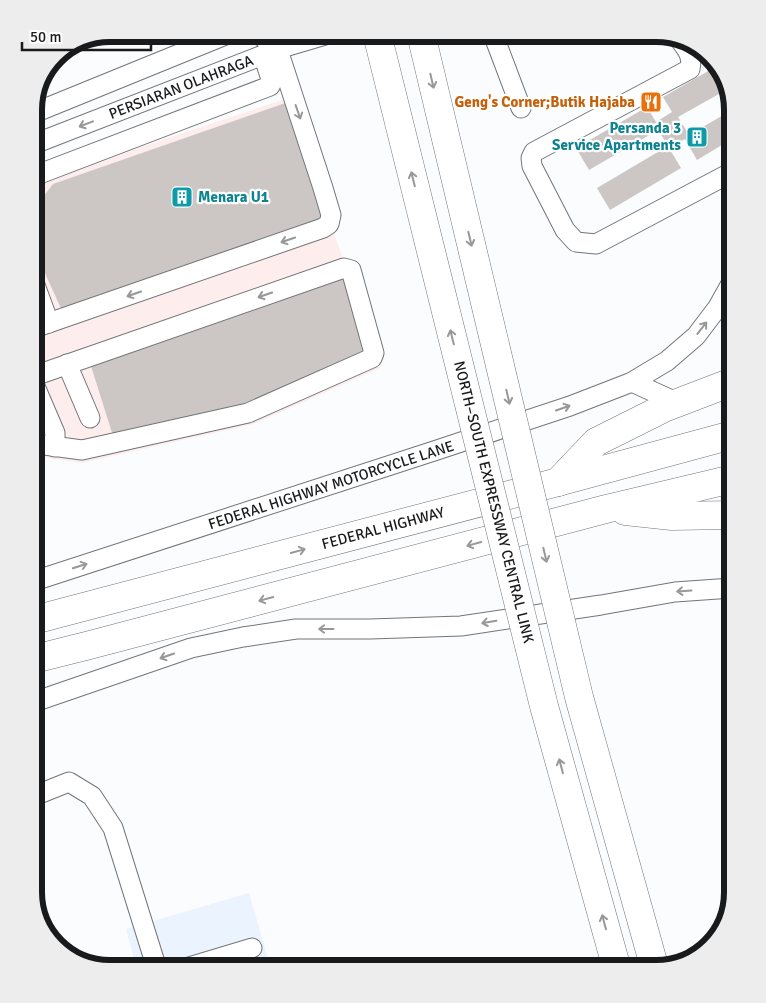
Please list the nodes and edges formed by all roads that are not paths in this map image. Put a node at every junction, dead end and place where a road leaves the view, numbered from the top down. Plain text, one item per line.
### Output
1 (208, 42) edge
2 (264, 42) edge
3 (303, 42) edge
4 (379, 42) edge
5 (423, 43) edge
6 (496, 43) edge
7 (688, 52) edge
8 (270, 53) junction
9 (521, 108) dead end
10 (43, 109) edge
11 (43, 141) edge
12 (43, 173) edge
13 (724, 176) edge
14 (724, 296) edge
15 (43, 325) edge
16 (66, 364) junction
17 (43, 373) edge
18 (632, 382) junction
19 (724, 385) edge
20 (678, 403) junction
21 (43, 404) edge
22 (90, 418) dead end
23 (724, 437) edge
24 (43, 445) edge
25 (55, 447) junction
26 (724, 481) edge
27 (558, 482) junction
28 (606, 509) junction
29 (724, 515) edge
30 (42, 577) edge
31 (724, 587) edge
32 (42, 618) edge
33 (42, 657) edge
34 (42, 699) edge
35 (42, 793) edge
36 (252, 948) dead end
37 (154, 960) edge
38 (212, 960) edge
39 (615, 960) edge
40 (652, 960) edge

1 - 10 street, PERSIARAN OLAHRAGA
2 - 8 street
3 - 8 street, PERSIARAN OLAHRAGA
39 -> 4 highway, NORTH–SOUTH EXPRESSWAY CENTRAL LINK, bridge
5 -> 40 highway, bridge
6 - 9 street
7 - 13 street
8 -> 11 street, PERSIARAN OLAHRAGA
8 - 12 street
8 -> 15 street
18 -> 14 street, FEDERAL HIGHWAY MOTORCYCLE LANE
16 - 17 street
16 - 22 street
25 -> 16 street
18 - 20 street
30 -> 18 street, FEDERAL HIGHWAY MOTORCYCLE LANE
19 - 20 highway
20 - 27 highway
21 - 25 street
23 - 27 highway, FEDERAL HIGHWAY
24 - 25 street
26 - 28 highway
32 -> 27 highway, FEDERAL HIGHWAY
28 - 29 highway
28 -> 33 highway
31 -> 34 street
35 - 37 street
36 - 38 street

